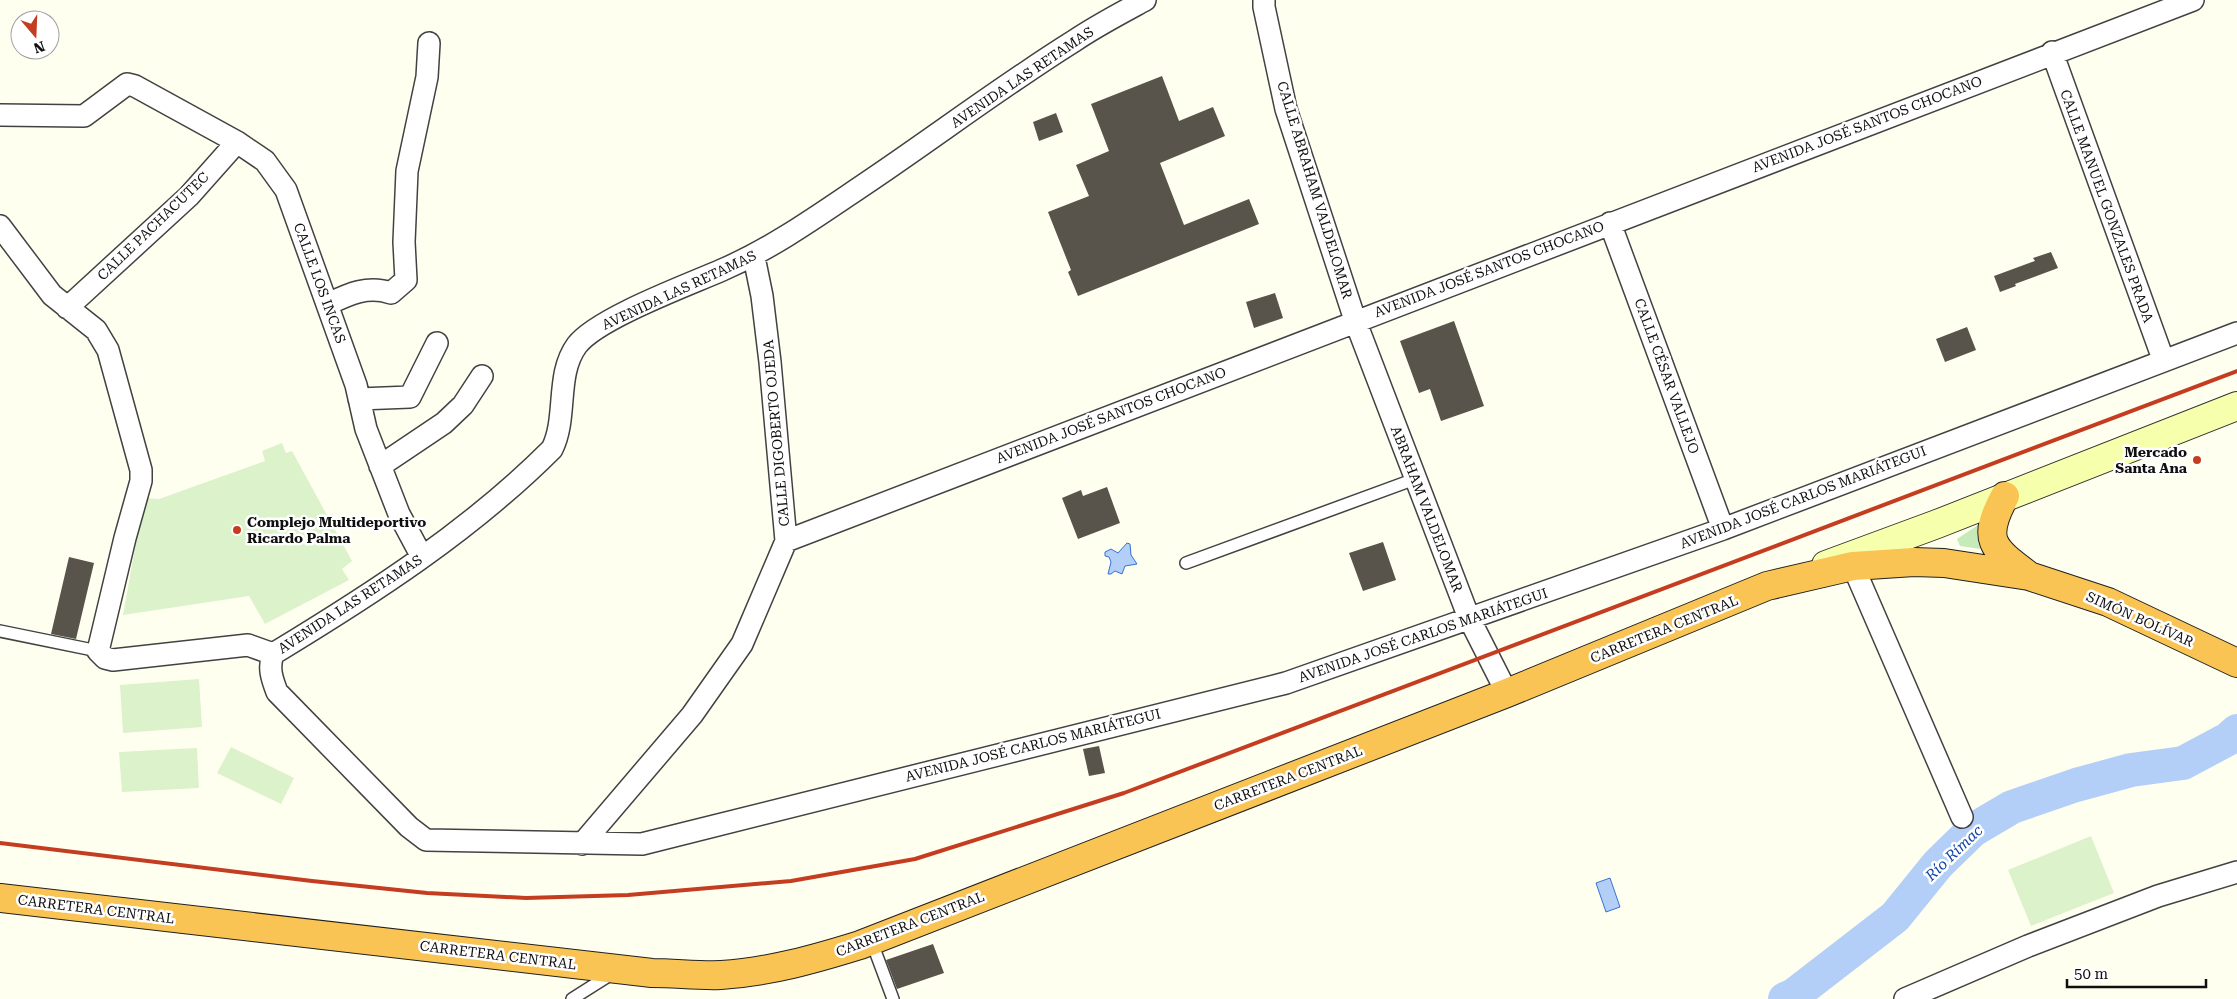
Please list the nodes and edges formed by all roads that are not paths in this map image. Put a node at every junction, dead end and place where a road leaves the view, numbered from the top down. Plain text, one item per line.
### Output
1 (1145, 0) edge
2 (1264, 0) edge
3 (2193, 0) edge
4 (429, 43) dead end
5 (2052, 52) junction
6 (0, 115) edge
7 (237, 142) junction
8 (1610, 223) junction
9 (0, 226) edge
10 (754, 257) junction
11 (328, 304) junction
12 (67, 308) junction
13 (1355, 320) junction
14 (2237, 333) edge
15 (437, 343) dead end
16 (2163, 359) junction
17 (482, 376) dead end
18 (359, 399) junction
19 (2237, 406) edge
20 (380, 466) junction
21 (1416, 479) junction
22 (2005, 496) junction
23 (1723, 529) junction
24 (786, 541) junction
25 (422, 557) junction
26 (1186, 563) dead end
27 (1854, 566) junction
28 (2029, 576) junction
29 (1767, 586) junction
30 (1469, 618) junction
31 (0, 631) edge
32 (98, 651) junction
33 (272, 658) junction
34 (2227, 659) edge
35 (1506, 693) junction
36 (1962, 817) dead end
37 (582, 844) junction
38 (2237, 872) edge
39 (0, 898) edge
40 (871, 940) junction
41 (619, 969) junction
42 (572, 999) edge
43 (893, 999) edge
44 (1905, 999) edge

1 - 10 street, AVENIDA LAS RETAMAS
2 - 13 street, CALLE ABRAHAM VALDELOMAR
3 - 5 street, AVENIDA JOSÉ SANTOS CHOCANO
4 - 11 street
5 - 8 street, AVENIDA JOSÉ SANTOS CHOCANO
5 - 16 street, CALLE MANUEL GONZALES PRADA
6 - 7 street, CALLE LOS INCAS
7 - 11 street, CALLE LOS INCAS
7 - 12 street, CALLE PACHACUTEC
8 - 13 street, AVENIDA JOSÉ SANTOS CHOCANO
8 - 23 street, CALLE CÉSAR VALLEJO
9 - 12 street
10 - 24 street, CALLE DIGOBERTO OJEDA
10 - 25 street, AVENIDA LAS RETAMAS
11 - 18 street, CALLE LOS INCAS
12 - 32 street
13 - 21 street, ABRAHAM VALDELOMAR
13 - 24 street, AVENIDA JOSÉ SANTOS CHOCANO
14 - 16 street, AVENIDA JOSÉ CARLOS MARIÁTEGUI
15 - 18 street
16 - 23 street, AVENIDA JOSÉ CARLOS MARIÁTEGUI
17 - 20 street
18 - 20 street, CALLE LOS INCAS
19 - 22 street
20 - 25 street, CALLE LOS INCAS
21 - 26 lane
21 - 30 street, ABRAHAM VALDELOMAR
22 - 28 highway
22 - 29 street
23 - 30 street, AVENIDA JOSÉ CARLOS MARIÁTEGUI
24 - 37 street, CALLE DIGOBERTO OJEDA
25 - 33 street, AVENIDA LAS RETAMAS
27 - 28 highway, SIMÓN BOLÍVAR
27 - 29 highway, SIMÓN BOLÍVAR
27 - 36 street
28 - 34 highway, SIMÓN BOLÍVAR
29 - 35 highway, CARRETERA CENTRAL
30 - 35 street, ABRAHAM VALDELOMAR
30 - 37 street, AVENIDA JOSÉ CARLOS MARIÁTEGUI
31 - 32 lane
32 - 33 street
33 - 37 street, AVENIDA JOSÉ CARLOS MARIÁTEGUI
35 - 40 highway, CARRETERA CENTRAL
38 - 44 street
39 - 41 highway, CARRETERA CENTRAL
40 - 41 highway, CARRETERA CENTRAL
40 - 43 lane
41 - 42 lane

